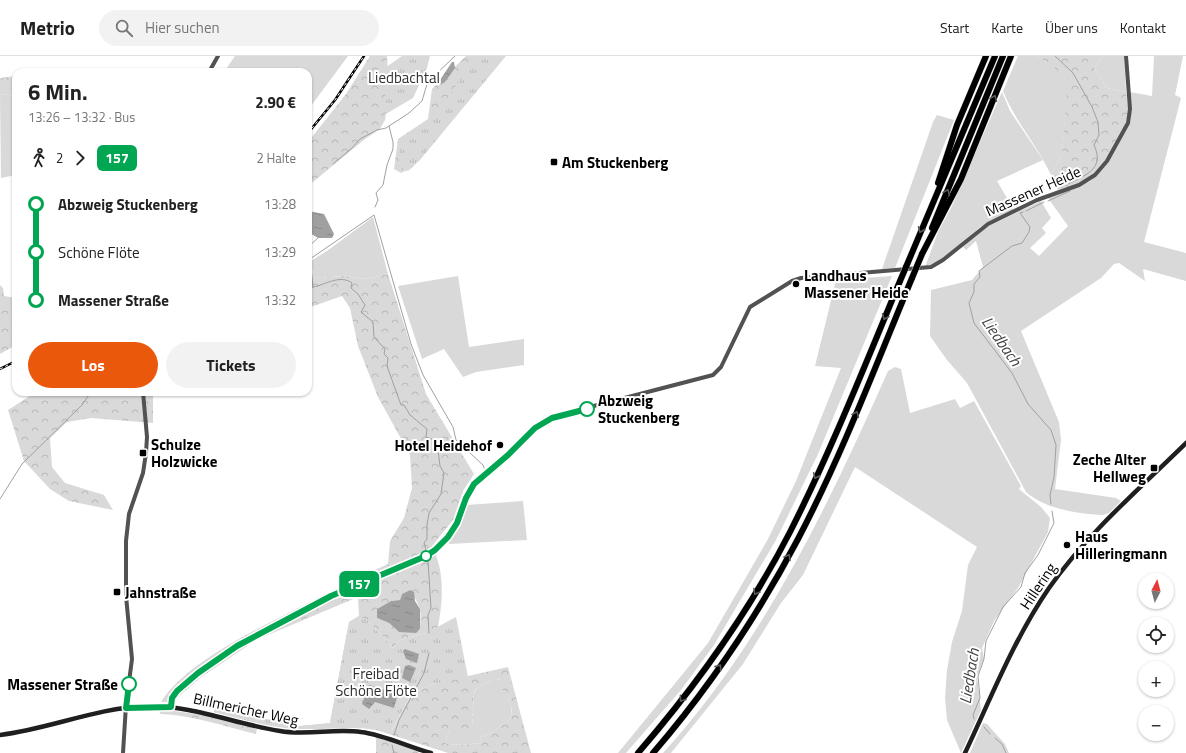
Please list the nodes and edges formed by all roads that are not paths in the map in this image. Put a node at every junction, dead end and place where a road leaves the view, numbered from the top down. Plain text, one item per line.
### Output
1 (218, 56) edge
2 (986, 56) edge
3 (995, 56) edge
4 (1003, 56) edge
5 (1011, 56) edge
6 (1126, 56) edge
7 (211, 68) edge
8 (931, 207) junction
9 (922, 254) junction
10 (143, 396) edge
11 (1186, 443) edge
12 (171, 707) junction
13 (126, 708) junction
14 (0, 735) edge
15 (124, 753) edge
16 (431, 753) edge
17 (638, 753) edge
18 (653, 753) edge
19 (965, 753) edge

1 - 7 street
2 - 8 highway
3 - 8 highway
9 -> 4 highway
9 -> 5 highway
6 - 12 street, Massener Heide
8 -> 17 highway, bridge
18 -> 9 highway, bridge
10 - 13 street
11 - 19 main road, Hillering
12 - 13 main road, Billmericher Weg
12 - 16 main road, Billmericher Weg
13 - 14 main road, Billmericher Weg
13 - 15 street

